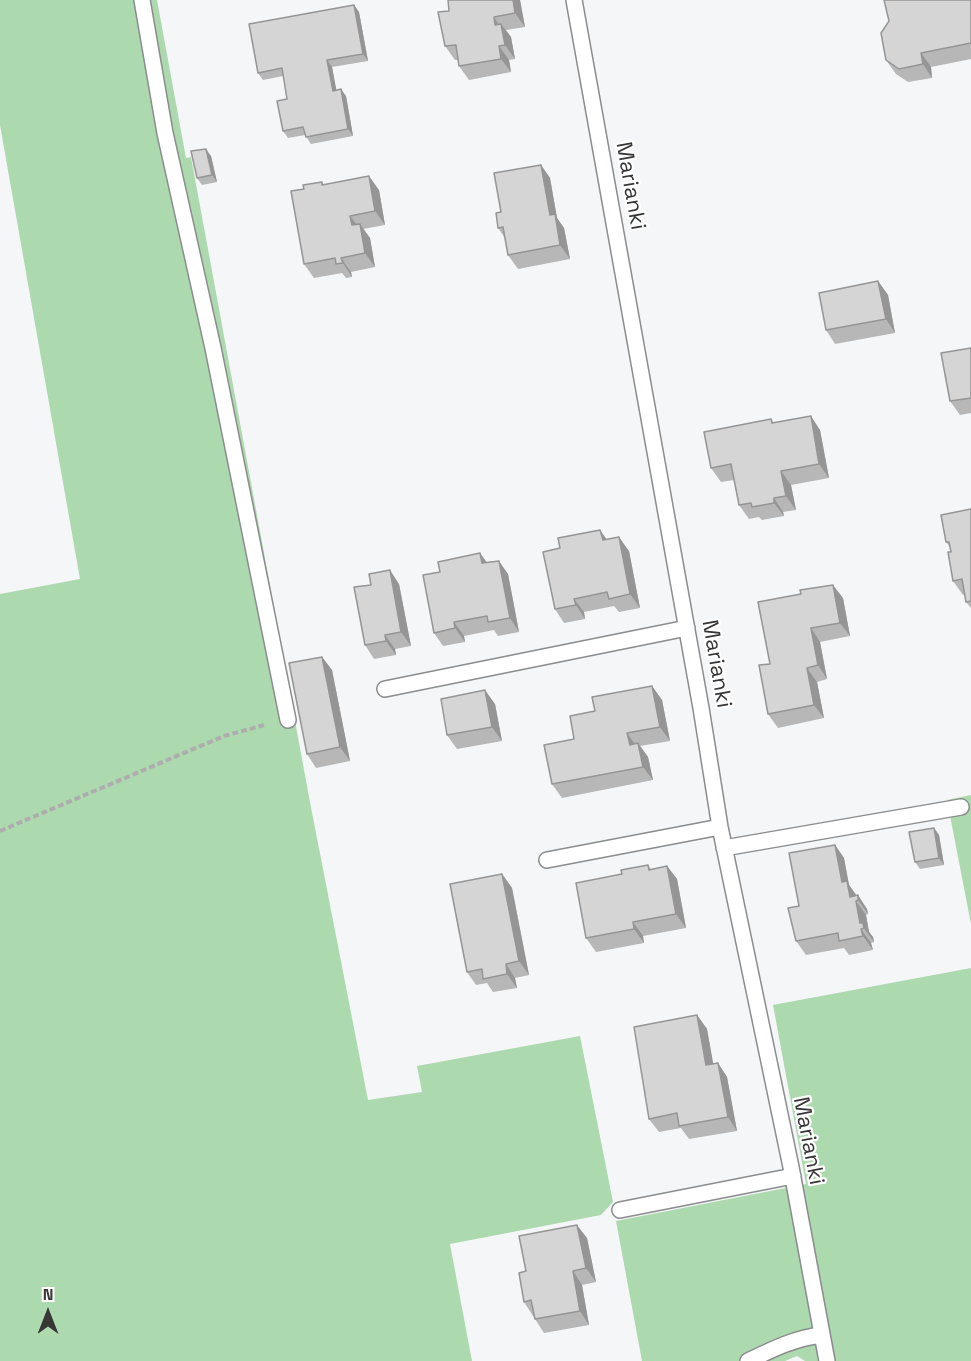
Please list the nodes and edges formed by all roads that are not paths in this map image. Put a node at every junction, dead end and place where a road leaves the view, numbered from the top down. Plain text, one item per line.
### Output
1 (142, 0) edge
2 (573, 0) edge
3 (687, 628) junction
4 (385, 688) dead end
5 (288, 720) road end
6 (961, 807) dead end
7 (720, 827) junction
8 (724, 848) junction
9 (548, 860) dead end
10 (793, 1176) junction
11 (620, 1210) dead end
12 (822, 1335) junction
13 (748, 1361) edge
14 (828, 1361) edge

1 - 5 lane
2 - 3 lane, Marianki
3 - 4 lane
3 - 7 lane, Marianki
6 - 8 lane
7 - 8 lane, Marianki
7 - 9 lane
8 - 10 lane, Marianki
10 - 11 lane
10 - 12 lane, Marianki
12 - 13 lane
12 - 14 lane, Marianki

